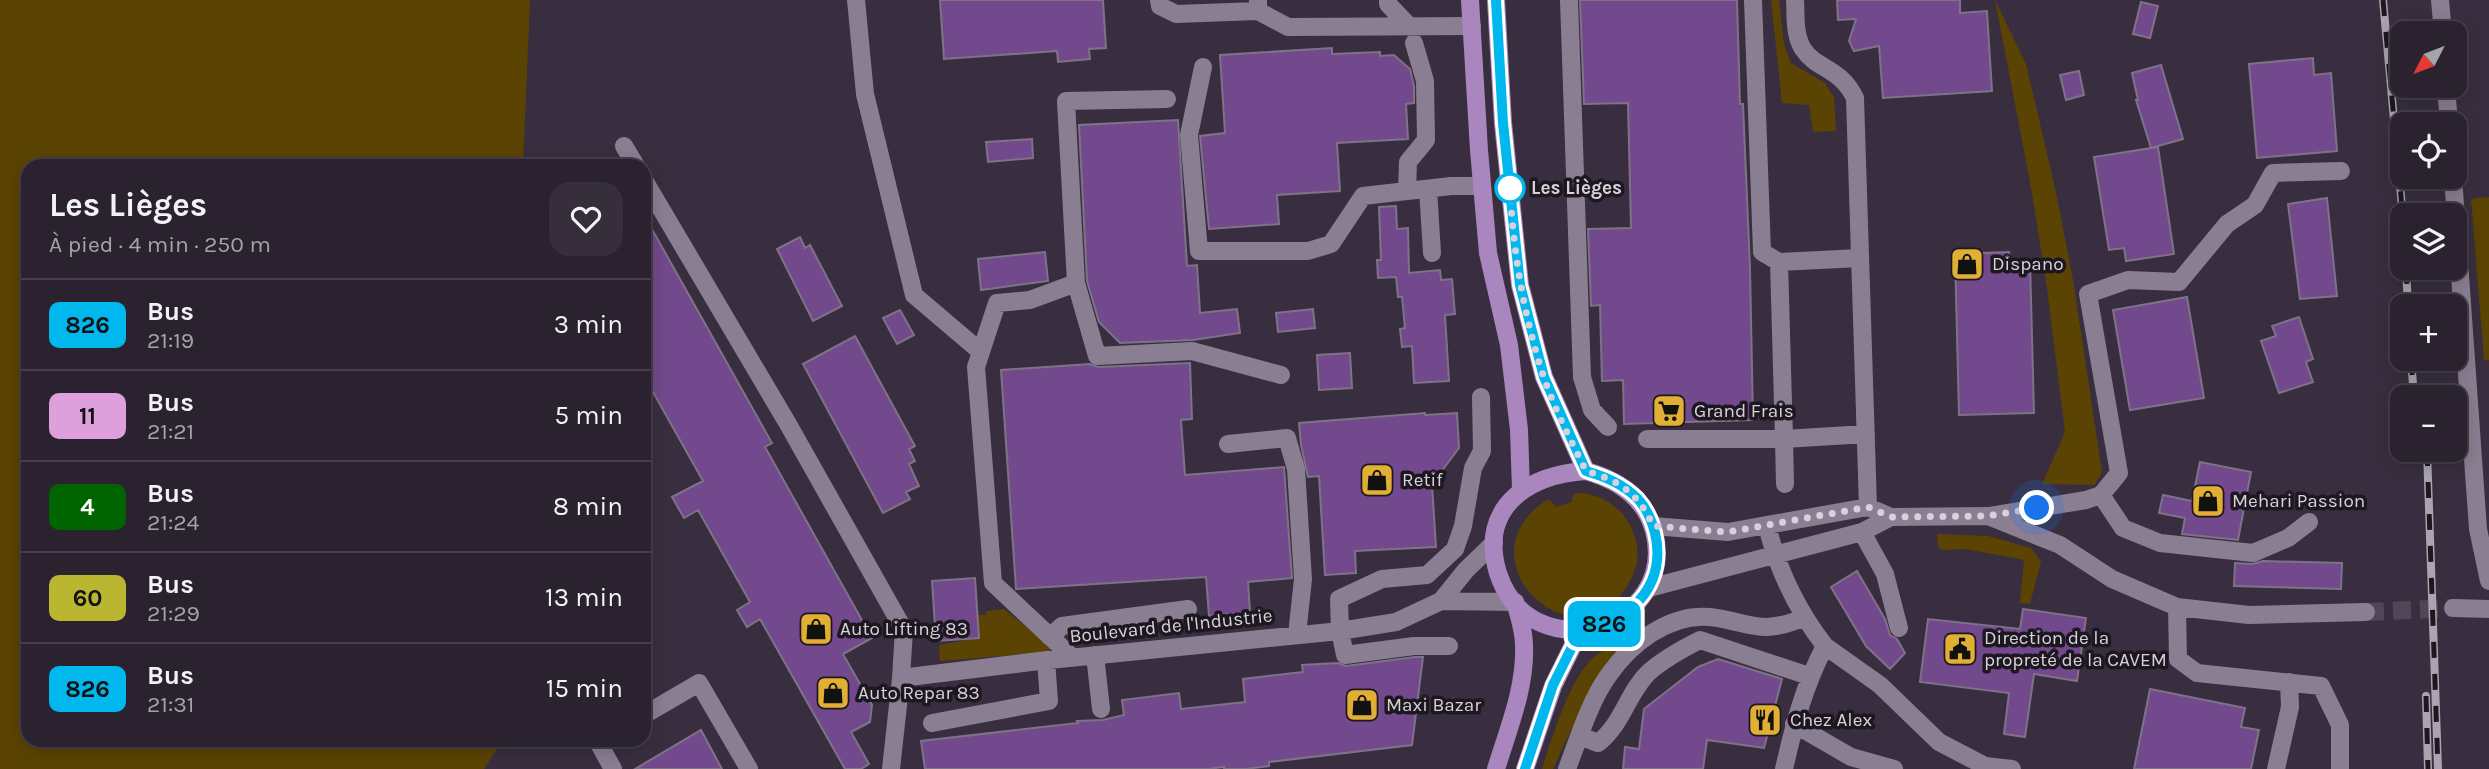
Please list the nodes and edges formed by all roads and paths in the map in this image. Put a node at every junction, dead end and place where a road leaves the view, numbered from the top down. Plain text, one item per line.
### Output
1 (856, 0) edge
2 (1159, 0) edge
3 (1388, 0) edge
4 (1471, 0) edge
5 (1496, 0) edge
6 (1569, 0) edge
7 (1753, 0) edge
8 (1795, 0) edge
9 (2440, 0) edge
10 (1258, 5) edge
11 (2442, 21) edge
12 (1472, 26) junction
13 (1412, 34) junction
14 (1203, 67) dead end
15 (1167, 99) dead end
16 (624, 146) dead end
17 (632, 159) edge
18 (2341, 171) dead end
19 (1482, 186) junction
20 (1428, 189) junction
21 (2454, 189) edge
22 (1407, 191) junction
23 (651, 192) edge
24 (1432, 253) dead end
25 (1860, 258) junction
26 (1779, 262) junction
27 (1076, 283) junction
28 (981, 352) junction
29 (1281, 375) dead end
30 (1481, 397) dead end
31 (1608, 427) dead end
32 (1866, 434) junction
33 (1647, 439) dead end
34 (1784, 439) junction
35 (1228, 444) dead end
36 (1586, 471) junction
37 (1785, 484) dead end
38 (1521, 490) junction
39 (2101, 495) junction
40 (1868, 507) junction
41 (1987, 516) junction
42 (1891, 517) junction
43 (2309, 522) dead end
44 (1653, 526) junction
45 (1767, 526) junction
46 (1862, 532) junction
47 (1494, 543) junction
48 (1774, 554) junction
49 (2489, 580) edge
50 (1649, 588) junction
51 (1441, 601) junction
52 (1515, 602) junction
53 (2176, 607) junction
54 (2453, 608) tunnel mouth
55 (1188, 609) dead end
56 (2489, 609) edge
57 (2366, 612) tunnel mouth
58 (1803, 618) junction
59 (1899, 628) dead end
60 (1340, 631) junction
61 (1580, 631) junction
62 (1297, 635) junction
63 (1050, 637) junction
64 (1449, 646) dead end
65 (1825, 646) junction
66 (1095, 655) junction
67 (1072, 657) junction
68 (1046, 660) junction
69 (1809, 677) junction
70 (901, 678) junction
71 (2289, 682) junction
72 (1101, 709) dead end
73 (651, 711) edge
74 (932, 723) dead end
75 (1794, 724) junction
76 (1580, 736) junction
77 (601, 747) edge
78 (613, 769) edge
79 (749, 769) edge
80 (891, 769) edge
81 (1496, 769) edge
82 (1525, 769) edge
83 (1567, 769) edge
84 (1784, 769) edge
85 (1894, 769) edge
86 (2012, 769) edge
87 (2276, 769) edge
88 (2340, 769) edge

1 - 28 street
2 - 10 street
3 - 13 street
4 - 12 main road
5 - 36 main road
6 - 31 street
7 - 26 street
8 - 25 street
9 - 11 street
10 - 13 street
12 - 13 street
12 - 19 main road
13 - 22 street
14 - 22 street
15 - 27 street
16 - 17 street
18 - 39 street
19 - 20 street
19 - 38 main road
20 - 22 street
20 - 24 street
21 - 49 street
23 - 70 street
25 - 26 street
25 - 32 street
26 - 34 street
27 - 28 street
27 - 29 street
28 - 63 street
30 - 60 street
32 - 34 street
32 - 40 street
33 - 34 street
34 - 37 street
35 - 62 street
36 - 38 main road
36 - 44 main road
38 - 47 main road
39 - 41 street
39 - 43 street
40 - 42 street
40 - 45 street
41 - 42 street
41 - 53 street
42 - 46 street
44 - 45 street
44 - 50 main road
45 - 48 street
46 - 48 street
46 - 59 street
47 - 51 street, Boulevard de l'Industrie
47 - 52 main road
48 - 50 street
48 - 58 street
50 - 61 main road
51 - 52 street, Boulevard de l'Industrie
51 - 60 street, Boulevard de l'Industrie
52 - 61 main road
52 - 81 main road
53 - 57 street
53 - 71 street
54 - 56 street
55 - 63 street
58 - 65 street
58 - 76 street
60 - 62 street, Boulevard de l'Industrie
60 - 64 street
61 - 82 main road
62 - 66 street, Boulevard de l'Industrie
63 - 67 street
65 - 69 street
65 - 86 street
66 - 67 street, Boulevard de l'Industrie
66 - 72 street
67 - 68 street, Boulevard de l'Industrie
68 - 70 street, Boulevard de l'Industrie
68 - 74 street
69 - 75 street
69 - 76 street
70 - 80 street
71 - 87 street
71 - 88 street
73 - 79 street
75 - 84 street
75 - 85 street
76 - 83 street
77 - 78 street

